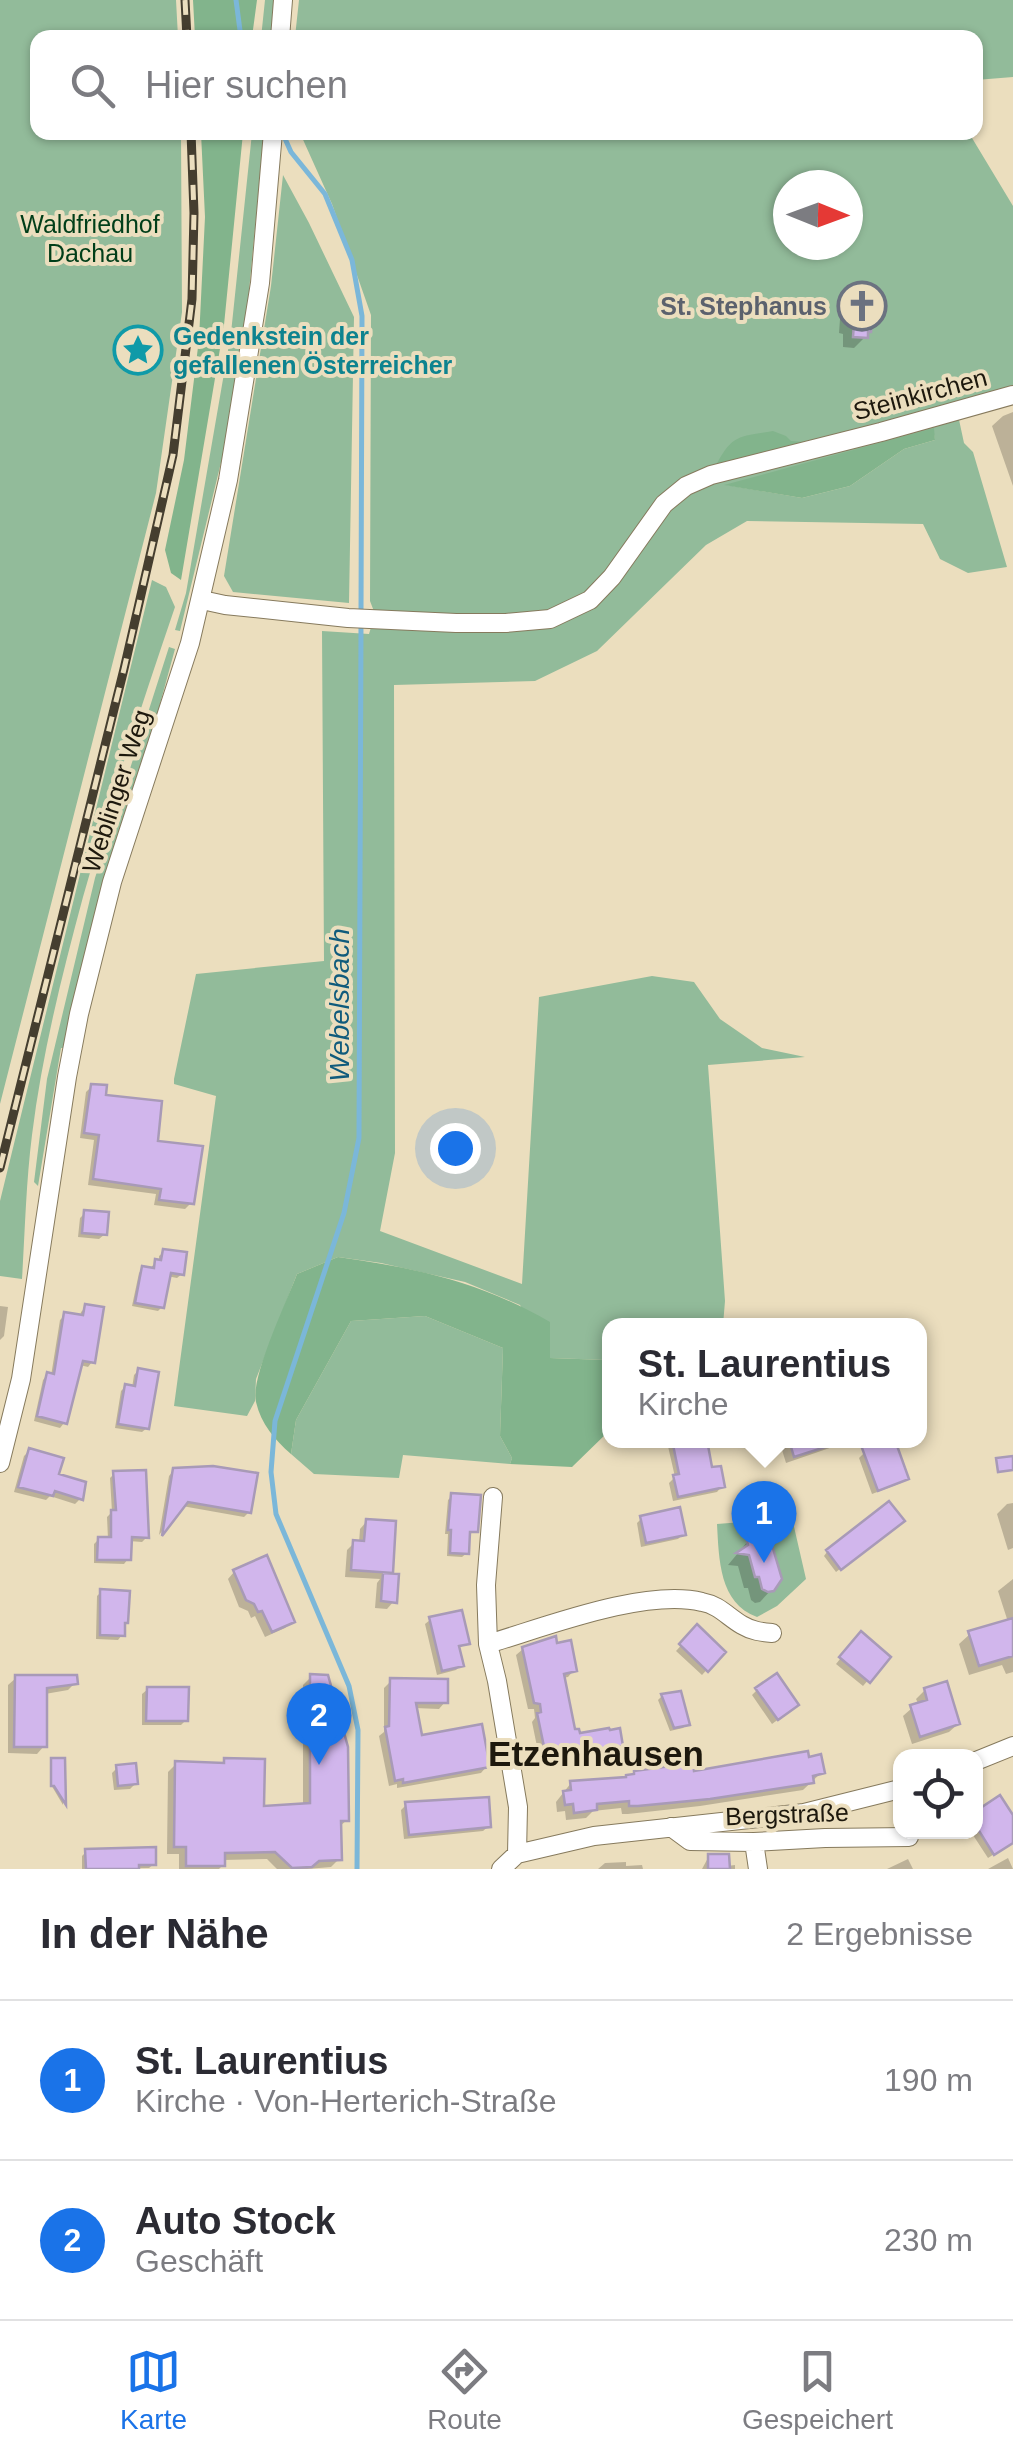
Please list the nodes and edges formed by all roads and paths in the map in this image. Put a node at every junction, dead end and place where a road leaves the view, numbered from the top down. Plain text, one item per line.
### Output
1 (282, 0) edge
2 (280, 30) edge
3 (272, 140) edge
4 (1013, 395) edge
5 (202, 600) junction
6 (0, 1464) edge
7 (493, 1496) dead end
8 (772, 1633) dead end
9 (488, 1644) junction
10 (1013, 1746) edge
11 (983, 1758) edge
12 (893, 1791) edge
13 (672, 1827) junction
14 (893, 1837) edge
15 (754, 1842) junction
16 (518, 1854) junction
17 (501, 1869) edge
18 (758, 1869) edge

1 - 2 street
3 - 5 street, Weblinger Weg
4 - 5 street, Steinkirchen
5 - 6 street, Weblinger Weg
7 - 9 street
8 - 9 street
9 - 16 street
10 - 11 street
12 - 13 street, Bergstraße
13 - 15 street, Bergstraße
13 - 16 street, Bergstraße
14 - 15 street, Bergstraße
15 - 18 street
16 - 17 street, Bergstraße

